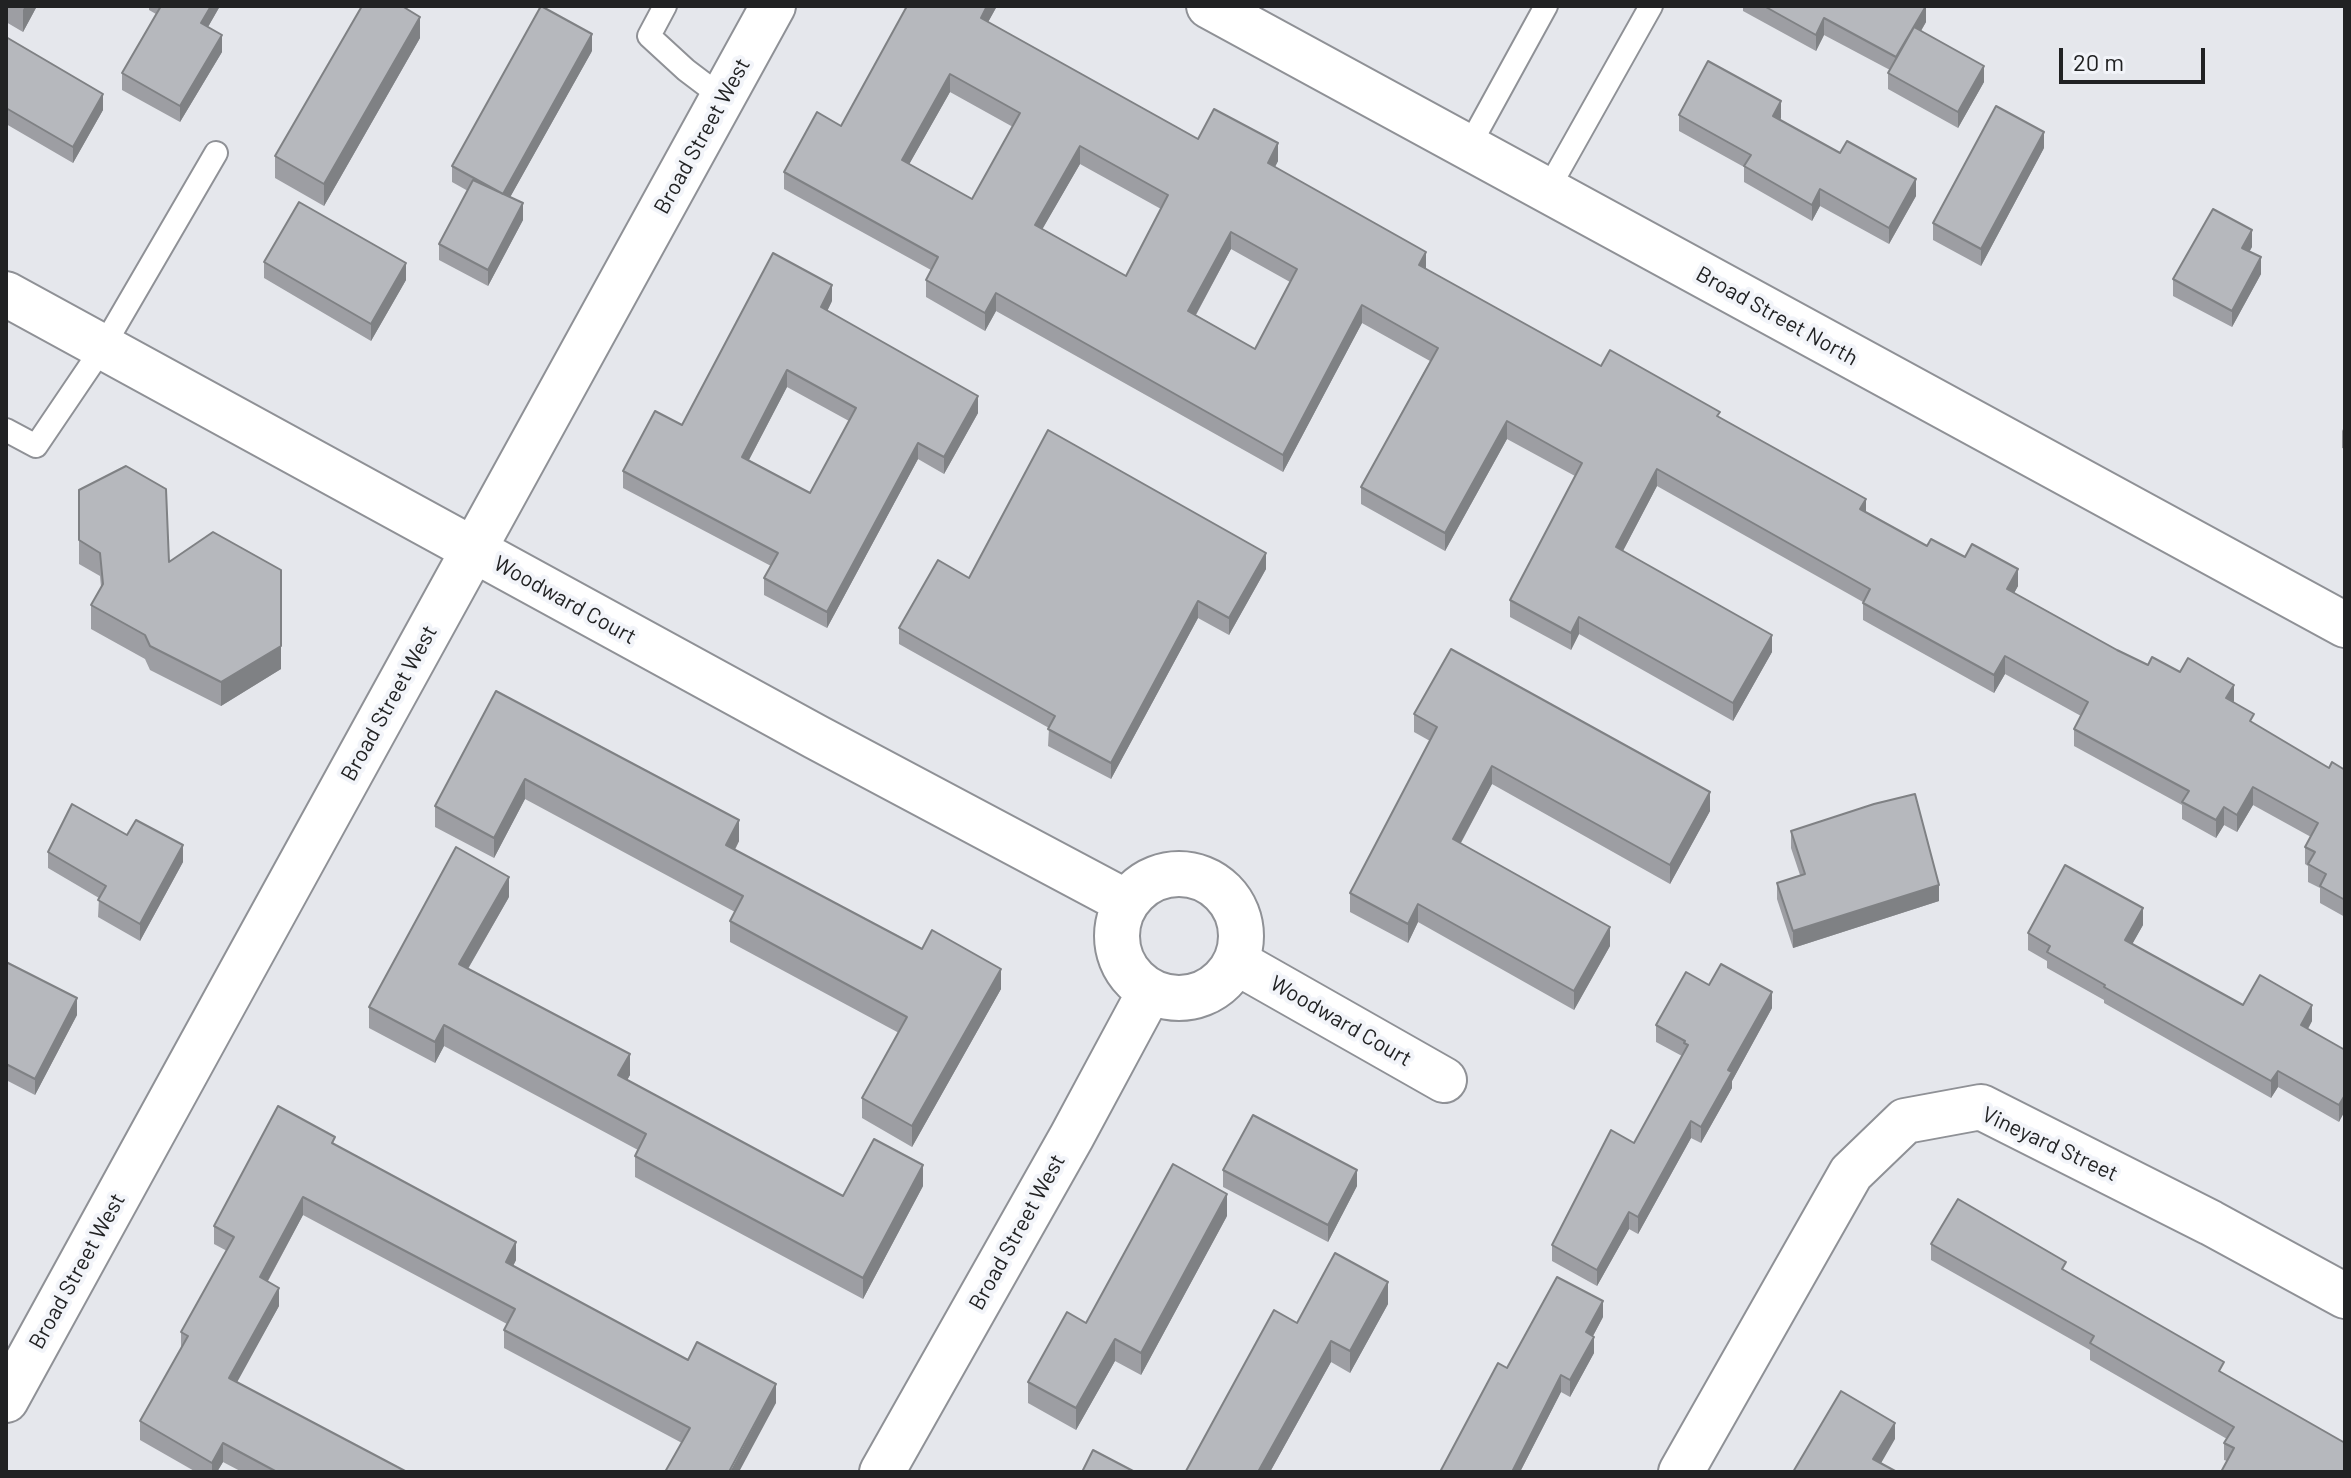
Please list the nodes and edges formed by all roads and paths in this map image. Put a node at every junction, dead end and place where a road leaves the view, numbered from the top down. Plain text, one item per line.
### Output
1 (665, 6) edge
2 (773, 6) edge
3 (1209, 6) edge
4 (1546, 6) edge
5 (1651, 6) edge
6 (723, 98) junction
7 (1468, 148) junction
8 (216, 153) dead end
9 (1547, 191) junction
10 (6, 294) edge
11 (103, 347) junction
12 (6, 430) edge
13 (475, 550) junction
14 (2345, 625) edge
15 (1126, 902) junction
16 (1238, 963) junction
17 (1150, 991) junction
18 (1444, 1080) dead end
19 (2345, 1296) edge
20 (6, 1400) edge
21 (882, 1472) edge
22 (1681, 1472) edge

1 - 6 lane
2 - 6 street, Broad Street West
3 - 7 street, Broad Street North
4 - 7 lane
5 - 9 lane
6 - 13 street, Broad Street West
7 - 9 street, Broad Street North
8 - 11 lane
9 - 14 street, Broad Street North
10 - 11 street, Woodward Court
11 - 12 lane
11 - 13 street, Woodward Court
13 - 15 street, Woodward Court
13 - 20 street, Broad Street West
15 - 16 street
15 - 17 street
16 - 17 street
16 - 18 street, Woodward Court
17 - 21 street, Broad Street West
19 - 22 street, Vineyard Street

